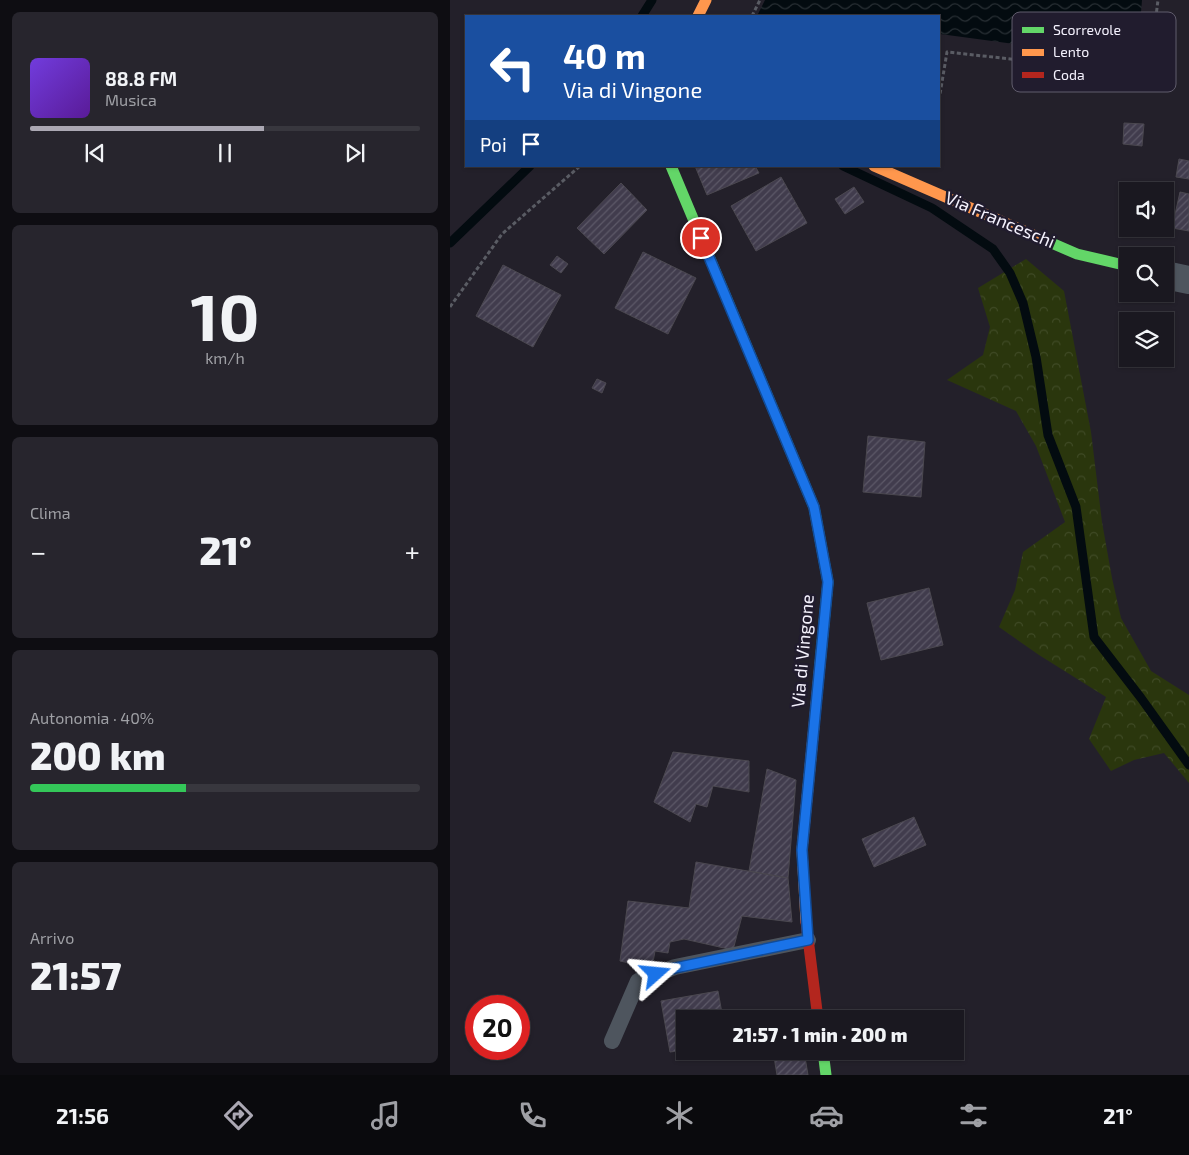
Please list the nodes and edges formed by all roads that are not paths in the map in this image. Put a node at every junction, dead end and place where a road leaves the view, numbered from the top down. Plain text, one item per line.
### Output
1 (706, 0) edge
2 (698, 15) edge
3 (671, 167) edge
4 (876, 167) edge
5 (1119, 264) edge
6 (1174, 276) edge
7 (1189, 280) edge
8 (808, 940) junction
9 (817, 1010) edge
10 (612, 1040) dead end
11 (824, 1060) edge
12 (826, 1075) edge

1 - 2 street
3 - 8 street, Via di Vingone
4 - 5 street, Via Franceschi
6 - 7 street
8 - 9 street, Via di Vingone
8 - 10 lane
11 - 12 street

